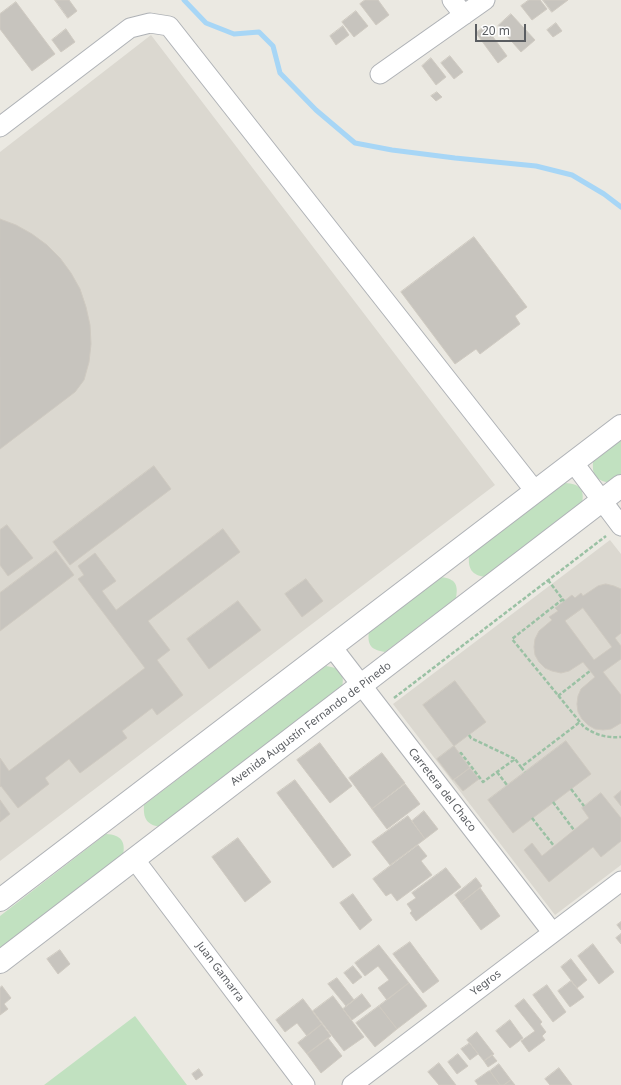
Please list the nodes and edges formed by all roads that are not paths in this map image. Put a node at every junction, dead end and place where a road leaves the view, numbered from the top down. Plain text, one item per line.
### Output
1 (452, 0) edge
2 (485, 0) edge
3 (464, 15) junction
4 (380, 74) dead end
5 (0, 127) edge
6 (621, 426) edge
7 (573, 462) junction
8 (621, 486) edge
9 (535, 491) junction
10 (602, 501) junction
11 (616, 530) edge
12 (332, 647) junction
13 (362, 686) junction
14 (135, 860) junction
15 (621, 881) edge
16 (0, 900) edge
17 (552, 932) junction
18 (0, 962) edge
19 (305, 1085) edge
20 (352, 1085) edge

1 - 3 street
2 - 3 street
3 - 4 street
5 - 9 street
6 - 7 street
7 - 9 street
7 - 10 street
8 - 10 street, Avenida Augustín Fernando de Pinedo
9 - 12 street
10 - 11 street
10 - 13 street, Avenida Augustín Fernando de Pinedo
12 - 13 street, Carretera del Chaco
12 - 16 street
13 - 14 street, Avenida Augustín Fernando de Pinedo
13 - 17 street, Carretera del Chaco
14 - 18 street, Avenida Augustín Fernando de Pinedo
14 - 19 street, Juan Gamarra
15 - 17 street, Yegros
17 - 20 street, Yegros

